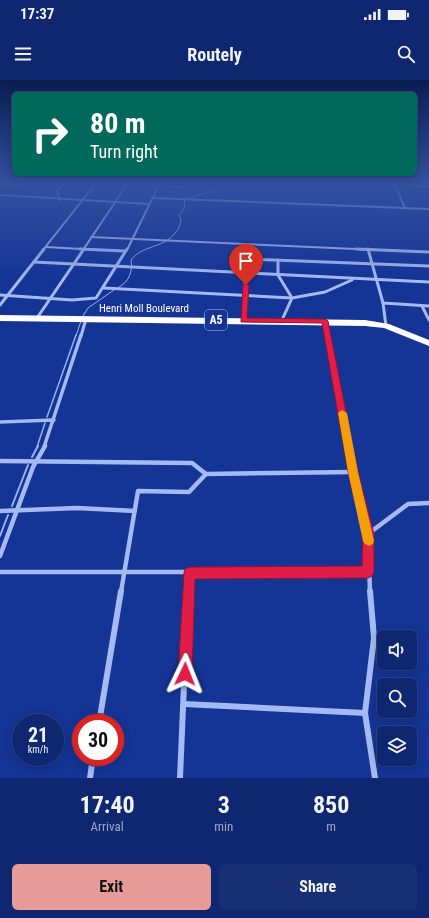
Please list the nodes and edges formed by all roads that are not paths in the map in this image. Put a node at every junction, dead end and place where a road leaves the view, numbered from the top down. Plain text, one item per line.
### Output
1 (70, 216) edge
2 (105, 216) edge
3 (144, 216) edge
4 (91, 237) junction
5 (132, 239) junction
6 (247, 244) junction
7 (46, 247) junction
8 (83, 249) junction
9 (368, 249) junction
10 (125, 251) junction
11 (429, 252) edge
12 (248, 259) junction
13 (278, 260) junction
14 (34, 262) junction
15 (74, 263) junction
16 (373, 264) junction
17 (116, 266) junction
18 (429, 266) edge
19 (247, 274) junction
20 (278, 275) junction
21 (354, 279) junction
22 (378, 280) junction
23 (429, 282) edge
24 (104, 288) junction
25 (0, 295) edge
26 (8, 295) junction
27 (245, 296) junction
28 (51, 298) junction
29 (292, 298) junction
30 (383, 304) junction
31 (0, 305) edge
32 (422, 306) junction
33 (429, 306) edge
34 (0, 318) edge
35 (38, 318) junction
36 (86, 319) junction
37 (244, 320) junction
38 (282, 320) junction
39 (429, 320) edge
40 (325, 321) junction
41 (386, 326) junction
42 (429, 343) edge
43 (54, 420) junction
44 (0, 422) edge
45 (0, 461) edge
46 (36, 461) junction
47 (353, 472) junction
48 (206, 474) junction
49 (429, 503) edge
50 (0, 511) edge
51 (17, 511) junction
52 (135, 511) junction
53 (368, 534) junction
54 (0, 556) edge
55 (0, 572) edge
56 (124, 572) junction
57 (368, 572) junction
58 (190, 573) junction
59 (184, 704) junction
60 (364, 713) junction
61 (100, 714) edge
62 (92, 766) edge
63 (90, 778) edge
64 (180, 778) edge
65 (376, 778) edge

1 - 7 street
2 - 4 street
3 - 5 street
4 - 5 street
4 - 8 street
5 - 6 street
5 - 10 street
6 - 9 street
6 - 12 street
7 - 8 street
7 - 14 street
8 - 10 street
8 - 15 street
9 - 11 street
9 - 16 street
10 - 17 street
12 - 13 street
12 - 19 street
13 - 16 street
13 - 20 street
14 - 15 street
14 - 26 street
15 - 17 street
15 - 28 street
16 - 18 street
16 - 22 street
17 - 19 street
17 - 24 street
19 - 20 street
19 - 27 street
20 - 21 street
20 - 29 street
21 - 22 street
21 - 29 street
22 - 23 street
22 - 30 street
24 - 27 street
24 - 28 street
25 - 26 street
26 - 28 street
26 - 31 street
27 - 29 street
27 - 37 street
28 - 35 street
29 - 38 street
30 - 32 street
30 - 41 street
32 - 33 street
32 - 39 street
34 - 35 highway, Henri Moll Boulevard / A5
35 - 36 highway, Henri Moll Boulevard / A5
36 - 37 highway, Henri Moll Boulevard / A5
36 - 43 street
37 - 38 highway, Henri Moll Boulevard / A5
38 - 40 highway, Henri Moll Boulevard / A5
40 - 41 highway, Henri Moll Boulevard / A5
40 - 47 street
41 - 42 highway, Henri Moll Boulevard / A5
43 - 44 street
43 - 46 street
45 - 46 street
46 - 48 street
46 - 51 street
47 - 48 street
47 - 53 street
48 - 52 street
49 - 53 street
50 - 51 street
51 - 52 street
51 - 54 street
52 - 56 street
53 - 57 street
55 - 56 street
56 - 58 street
56 - 61 street
57 - 58 street
57 - 60 street
58 - 59 street
59 - 60 street
59 - 64 street
60 - 65 street
62 - 63 street

